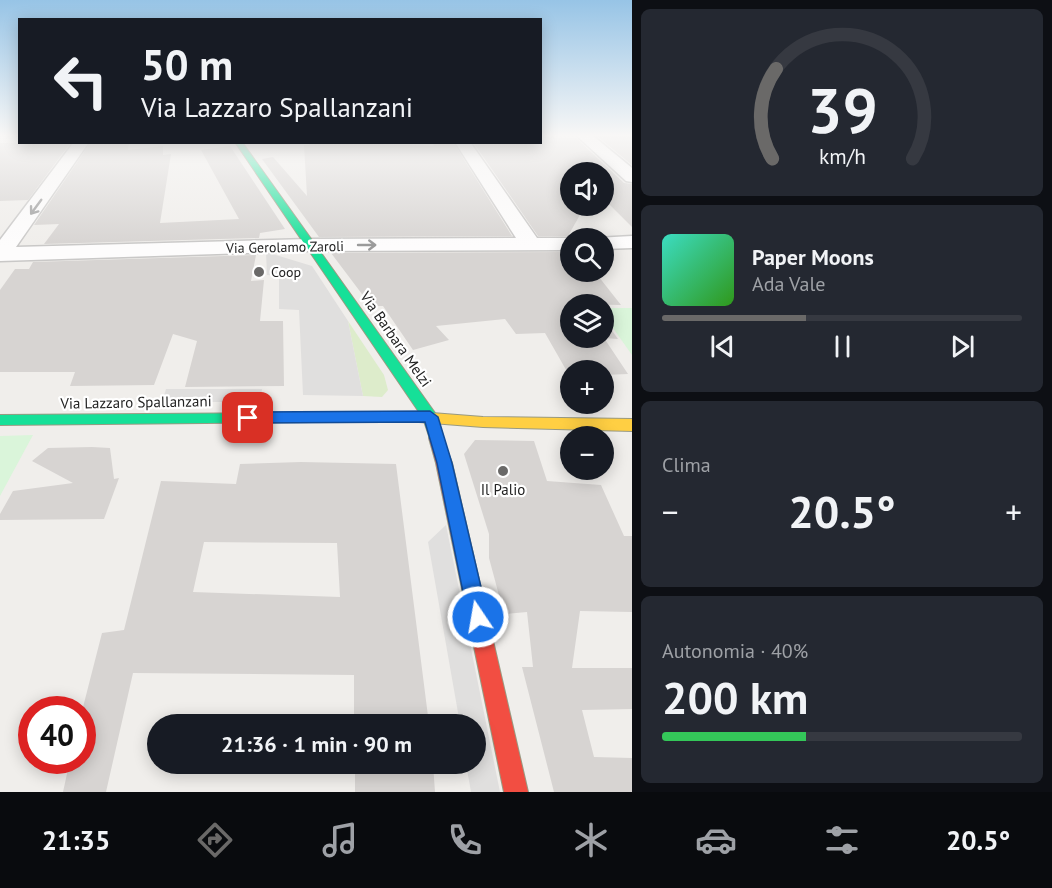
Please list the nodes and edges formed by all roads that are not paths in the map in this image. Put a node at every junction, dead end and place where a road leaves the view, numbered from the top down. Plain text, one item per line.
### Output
1 (60, 172) edge
2 (259, 172) edge
3 (482, 172) edge
4 (632, 242) edge
5 (614, 243) edge
6 (560, 244) edge
7 (309, 245) junction
8 (531, 245) junction
9 (0, 254) edge
10 (430, 417) junction
11 (0, 420) edge
12 (632, 425) edge
13 (516, 792) edge

1 -> 9 street
2 - 7 street, Via Barbara Melzi
3 - 8 street
4 - 5 street
6 - 8 street, Via Gerolamo Zaroli
7 -> 8 street, Via Gerolamo Zaroli
7 - 9 street, Via Gerolamo Zaroli
7 - 10 street, Via Barbara Melzi
10 - 11 street, Via Lazzaro Spallanzani
10 - 12 street, Via Lazzaro Spallanzani
10 - 13 street, Via Barbara Melzi

